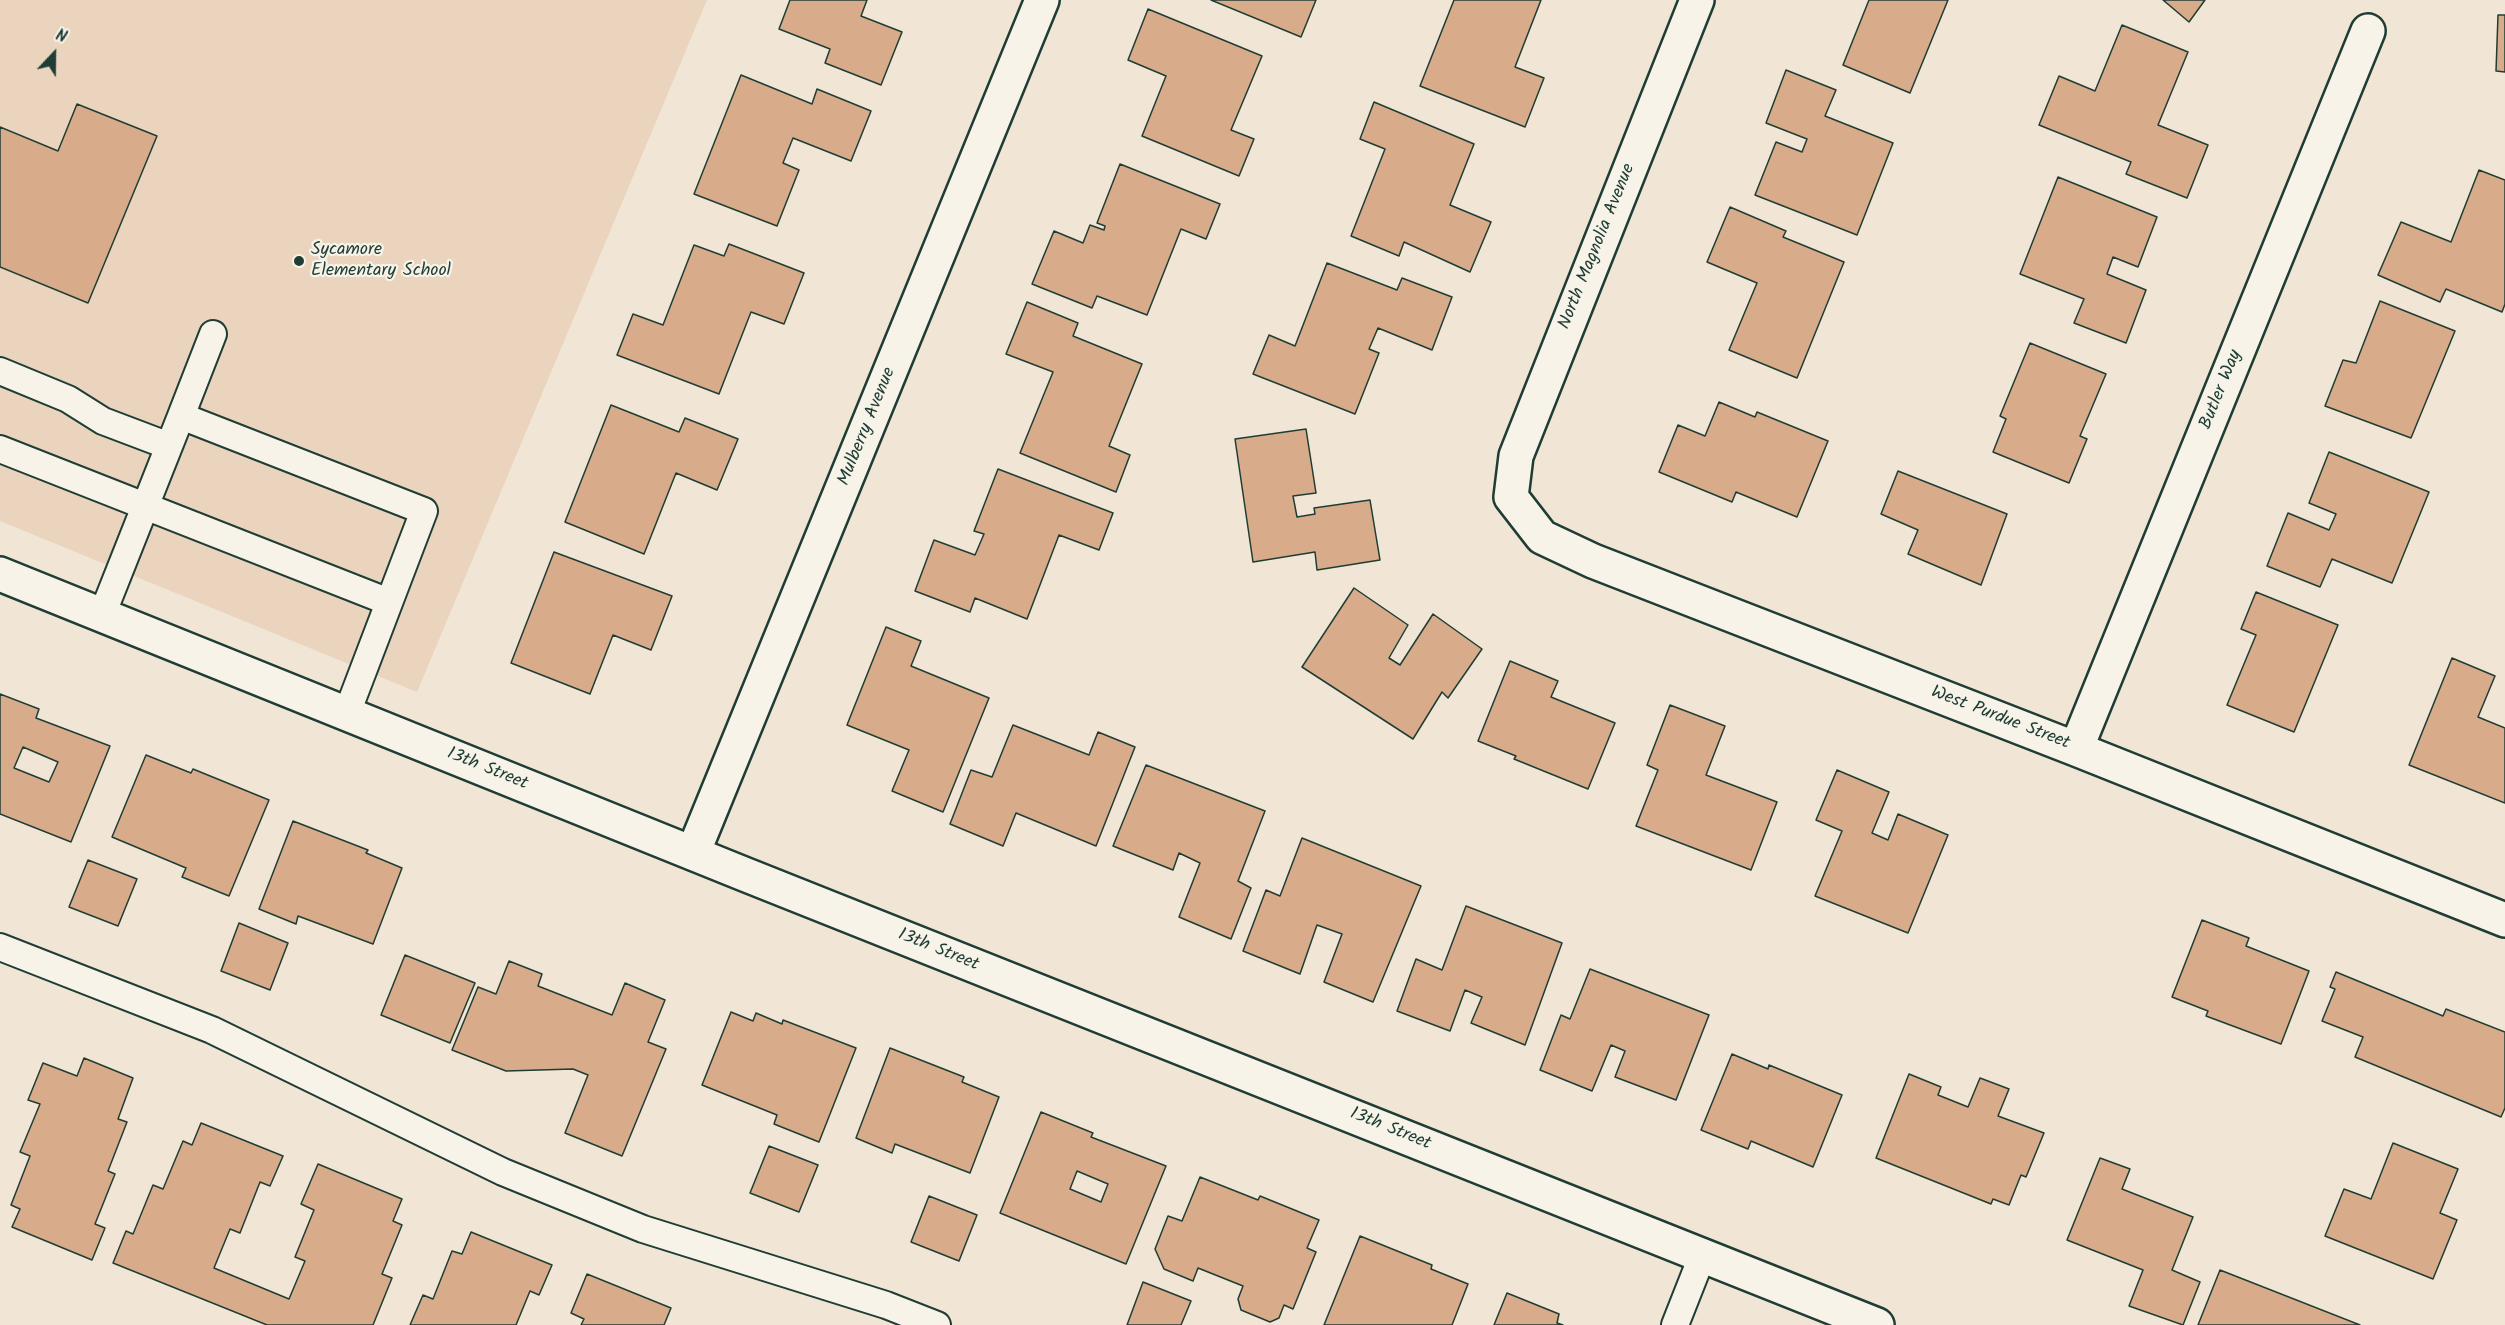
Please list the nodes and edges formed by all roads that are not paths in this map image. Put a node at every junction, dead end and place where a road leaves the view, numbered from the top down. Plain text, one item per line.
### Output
1 (1042, 0) edge
2 (1697, 0) edge
3 (2368, 31) dead end
4 (213, 334) dead end
5 (0, 370) edge
6 (181, 416) junction
7 (169, 446) junction
8 (0, 449) edge
9 (1511, 497) joint
10 (145, 506) junction
11 (0, 574) edge
12 (389, 602) junction
13 (102, 615) junction
14 (347, 714) junction
15 (2076, 749) junction
16 (693, 854) junction
17 (2505, 920) edge
18 (0, 947) edge
19 (1703, 1254) junction
20 (937, 1325) edge
21 (1675, 1325) edge
22 (1877, 1325) edge

1 - 16 street, Mulberry Avenue
2 - 9 street, North Magnolia Avenue
3 - 15 street, Butler Way
4 - 6 lane
5 - 7 lane
6 - 7 lane
6 - 12 lane
7 - 10 lane
8 - 10 lane
9 - 15 street, West Purdue Street
10 - 12 lane
10 - 13 lane
11 - 13 street, 13th Street
12 - 14 lane
13 - 14 street, 13th Street
14 - 16 street, 13th Street
15 - 17 street, West Purdue Street
16 - 19 street, 13th Street
18 - 20 lane
19 - 21 lane
19 - 22 street, 13th Street

